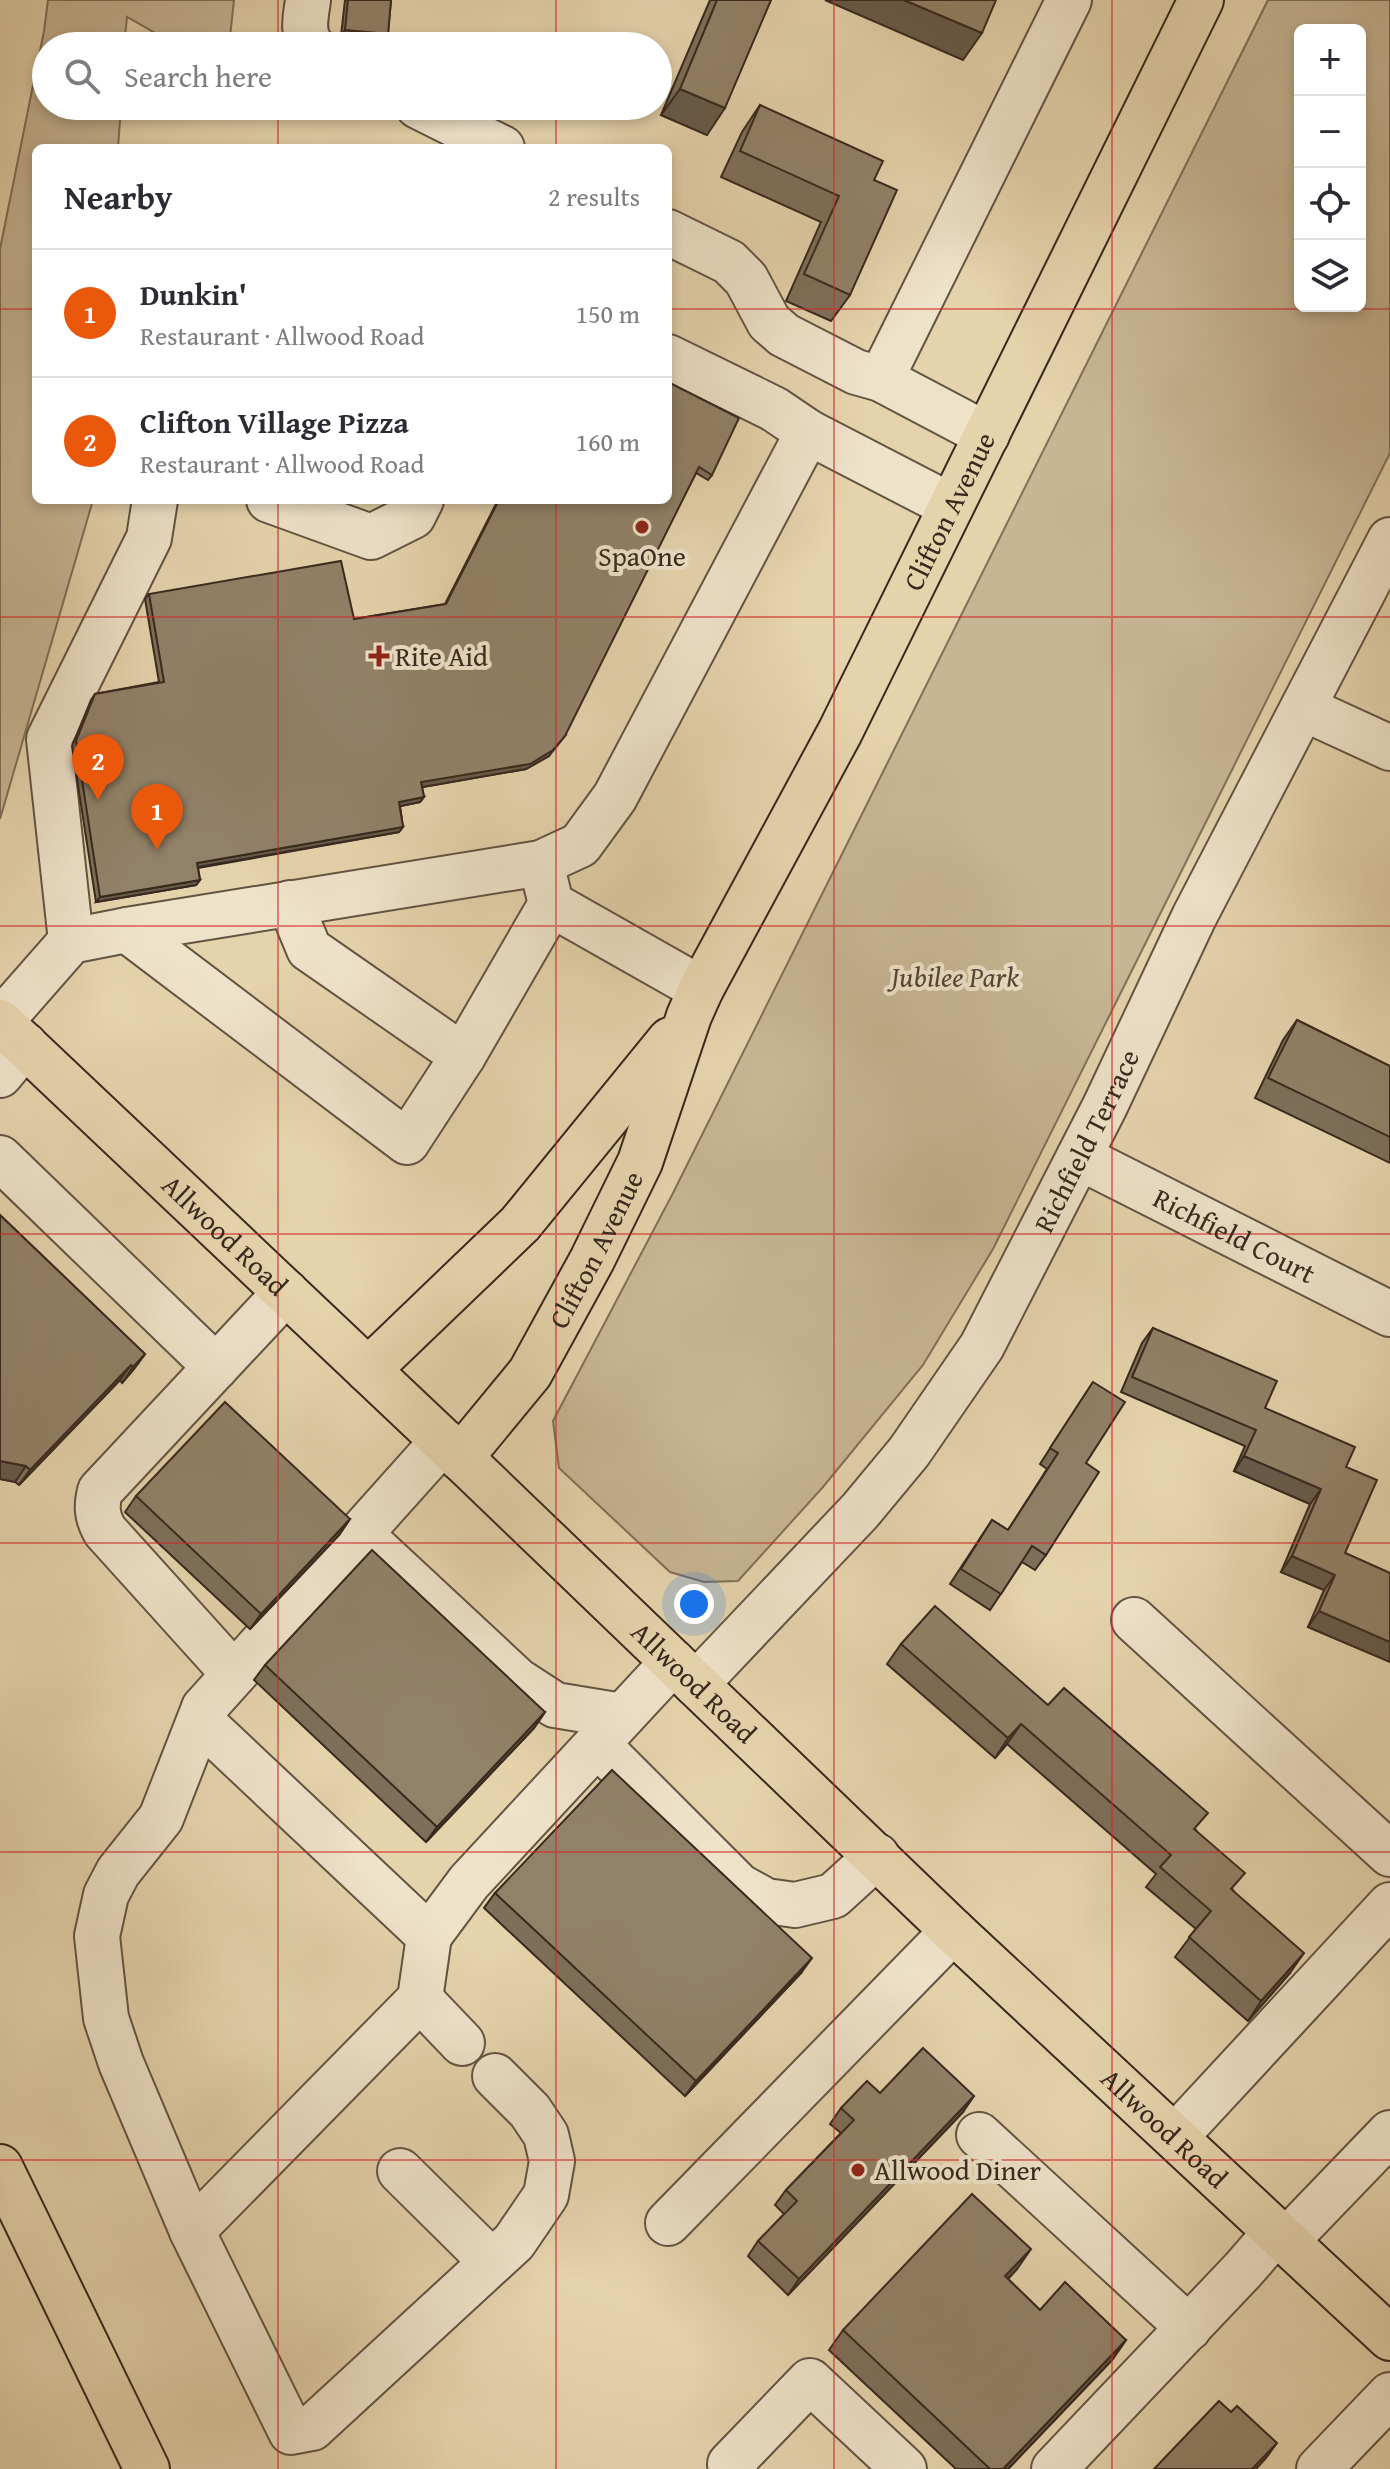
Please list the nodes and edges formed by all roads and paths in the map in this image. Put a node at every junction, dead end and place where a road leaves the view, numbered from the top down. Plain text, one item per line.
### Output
1 (308, 0) edge
2 (1069, 0) edge
3 (1201, 0) edge
4 (306, 32) edge
5 (446, 120) edge
6 (494, 144) edge
7 (672, 234) edge
8 (672, 359) edge
9 (881, 379) junction
10 (808, 432) junction
11 (987, 435) junction
12 (154, 504) edge
13 (280, 504) edge
14 (419, 504) edge
15 (951, 506) junction
16 (1390, 540) edge
17 (1303, 708) junction
18 (1390, 748) edge
19 (546, 884) junction
20 (290, 903) junction
21 (127, 930) junction
22 (71, 941) junction
23 (695, 1003) junction
24 (8, 1047) edge
25 (463, 1056) junction
26 (1079, 1157) junction
27 (0, 1158) edge
28 (286, 1292) junction
29 (1390, 1314) edge
30 (368, 1370) junction
31 (204, 1379) junction
32 (452, 1450) junction
33 (360, 1534) junction
34 (1134, 1620) dead end
35 (685, 1673) junction
36 (234, 1674) junction
37 (204, 1708) junction
38 (610, 1730) junction
39 (1390, 1854) edge
40 (877, 1856) junction
41 (1390, 1905) edge
42 (953, 1931) junction
43 (429, 1936) junction
44 (420, 1999) junction
45 (462, 2043) dead end
46 (495, 2076) dead end
47 (1390, 2133) edge
48 (979, 2135) dead end
49 (1175, 2137) junction
50 (0, 2167) edge
51 (400, 2171) dead end
52 (668, 2223) dead end
53 (192, 2231) junction
54 (1281, 2236) junction
55 (503, 2252) junction
56 (1189, 2328) junction
57 (1390, 2338) edge
58 (1390, 2395) edge
59 (147, 2469) edge
60 (735, 2469) edge
61 (904, 2469) edge
62 (1054, 2469) edge
63 (1319, 2469) edge

1 - 4 street
2 - 9 street
3 - 11 main road, Clifton Avenue
5 - 6 street
7 - 9 street
8 - 10 street
9 - 11 street
10 - 15 street
10 - 19 street
11 - 15 main road, Clifton Avenue
12 - 22 street
13 - 14 street
15 - 23 main road, Clifton Avenue
16 - 17 street, Richfield Terrace
17 - 18 street
17 - 26 street, Richfield Terrace
19 - 20 street
19 - 23 street
19 - 25 street
20 - 21 street
20 - 25 street
21 - 22 street
21 - 25 street
22 - 24 street
23 - 30 main road, Clifton Avenue
23 - 32 main road, Clifton Avenue
24 - 28 main road, Allwood Road
26 - 29 street, Richfield Court
26 - 35 street, Richfield Terrace
27 - 31 street
28 - 30 main road, Allwood Road
28 - 31 street
30 - 32 main road, Allwood Road
31 - 36 street
32 - 33 street
32 - 35 main road, Allwood Road
33 - 36 street
33 - 38 street
34 - 39 street
35 - 38 street, Richfield Terrace
35 - 40 main road, Allwood Road
36 - 37 street
37 - 43 street
37 - 53 street
38 - 40 street
38 - 43 street, Richfield Terrace
40 - 42 main road, Allwood Road
41 - 49 street
42 - 49 main road, Allwood Road
42 - 52 street
43 - 44 street
44 - 45 street
44 - 53 street
46 - 55 street
47 - 54 street
48 - 56 street
49 - 54 main road, Allwood Road
50 - 59 main road
51 - 55 street
53 - 55 street
54 - 56 street
54 - 57 main road, Allwood Road
56 - 62 street
58 - 63 street
60 - 61 street

